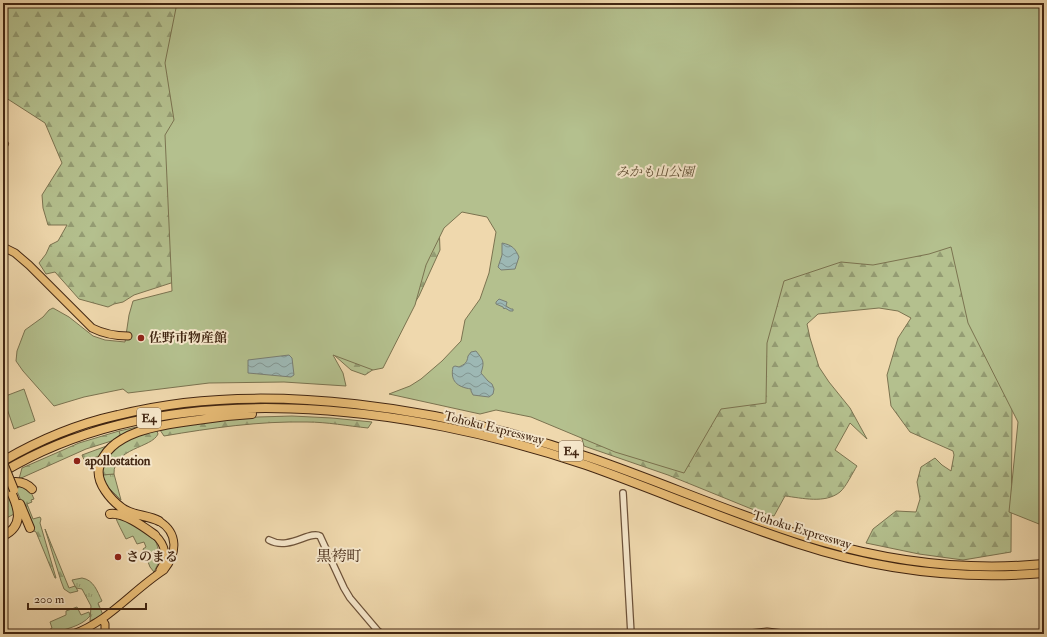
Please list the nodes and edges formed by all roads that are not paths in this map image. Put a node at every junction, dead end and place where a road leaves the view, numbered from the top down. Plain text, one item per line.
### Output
1 (3, 247) edge
2 (128, 336) dead end
3 (304, 410) junction
4 (87, 423) junction
5 (3, 455) edge
6 (3, 462) edge
7 (3, 472) edge
8 (3, 484) edge
9 (32, 489) dead end
10 (13, 491) junction
11 (623, 493) dead end
12 (110, 514) dead end
13 (159, 521) joint
14 (30, 528) dead end
15 (155, 535) joint
16 (3, 536) edge
17 (270, 540) dead end
18 (1044, 564) edge
19 (1044, 573) edge
20 (158, 574) junction
21 (102, 619) junction
22 (73, 634) edge
23 (105, 634) edge
24 (382, 634) edge
25 (631, 634) edge
26 (748, 634) edge
27 (785, 634) edge

1 - 2 main road
3 - 7 highway, Tohoku Expressway / E4
3 - 13 highway
3 - 19 highway, Tohoku Expressway / E4
4 - 5 highway
4 - 6 highway, Tohoku Expressway / E4
4 - 18 highway, Tohoku Expressway / E4
6 - 10 highway, bridge
7 - 10 highway
8 - 9 highway
10 - 14 highway
10 - 16 highway
11 - 25 street
12 - 15 highway
13 - 20 main road
15 - 20 main road
17 - 24 street
20 - 21 main road
21 - 22 main road
21 - 23 main road
26 - 27 main road

